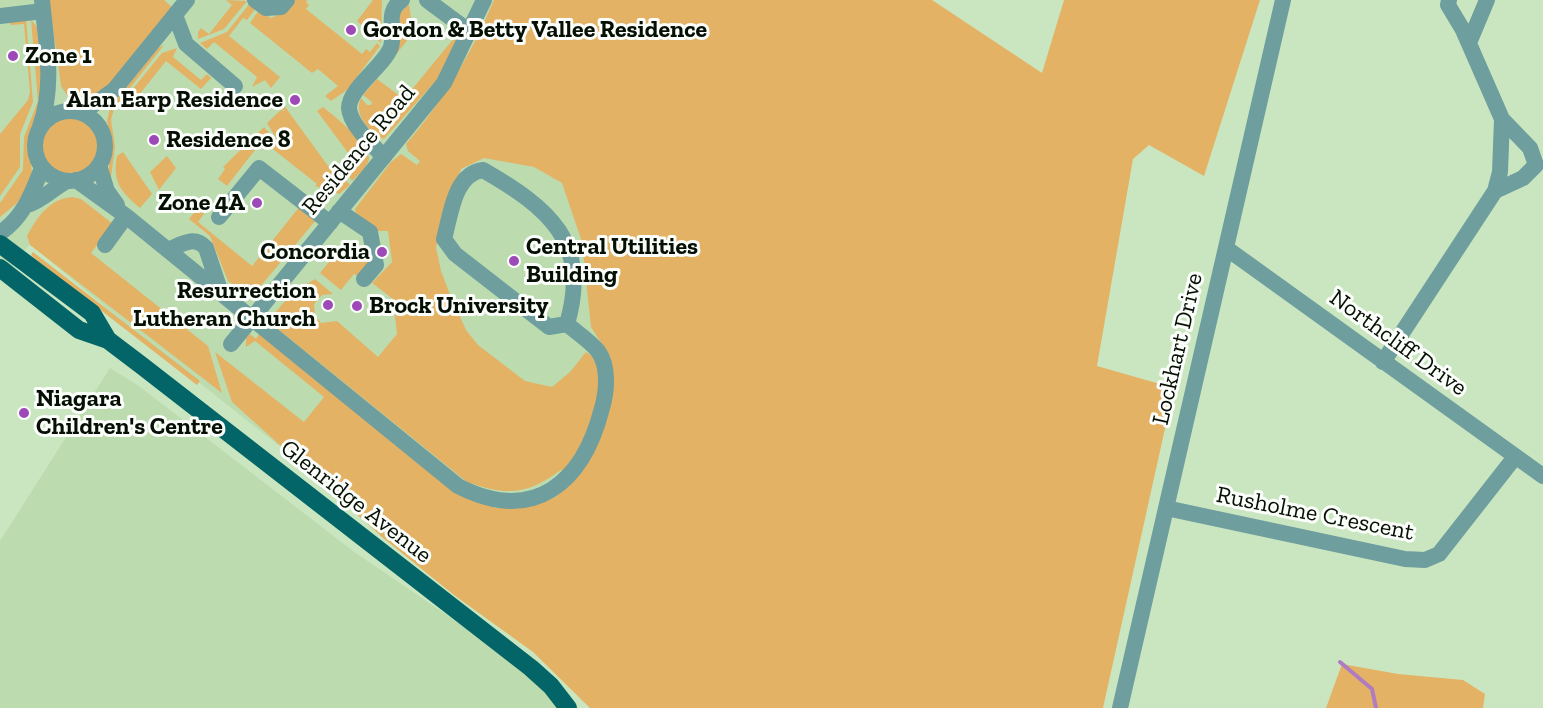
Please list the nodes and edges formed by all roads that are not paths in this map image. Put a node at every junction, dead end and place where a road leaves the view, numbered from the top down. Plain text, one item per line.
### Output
1 (187, 0) edge
2 (255, 0) edge
3 (287, 0) edge
4 (402, 0) edge
5 (427, 0) edge
6 (484, 0) edge
7 (1283, 0) edge
8 (1449, 0) edge
9 (1487, 0) edge
10 (42, 5) edge
11 (175, 15) junction
12 (0, 16) edge
13 (470, 32) junction
14 (1469, 44) junction
15 (50, 75) junction
16 (235, 86) dead end
17 (114, 90) junction
18 (77, 112) junction
19 (1502, 119) junction
20 (40, 128) junction
21 (101, 130) junction
22 (384, 157) junction
23 (99, 165) junction
24 (42, 168) junction
25 (71, 181) junction
26 (1495, 191) junction
27 (27, 205) junction
28 (126, 216) junction
29 (219, 217) dead end
30 (334, 217) junction
31 (3, 240) edge
32 (105, 245) dead end
33 (1226, 248) junction
34 (168, 250) junction
35 (0, 268) edge
36 (364, 279) dead end
37 (221, 293) junction
38 (251, 318) junction
39 (567, 324) junction
40 (108, 340) junction
41 (231, 344) dead end
42 (1383, 362) junction
43 (1515, 457) junction
44 (1543, 476) edge
45 (1166, 508) junction
46 (568, 708) edge
47 (1120, 708) edge

1 - 11 street
2 - 3 street
4 - 22 street
5 - 13 street
6 - 13 street, Residence Road
7 - 33 street, Lockhart Drive
8 - 14 street
9 - 14 street
10 - 12 street
10 - 15 street
11 - 16 street
11 - 17 street
13 - 22 street, Residence Road
14 - 19 street
15 - 18 street
15 - 20 street
17 - 18 street
17 - 21 street
18 - 20 street
18 - 21 street
19 - 26 street
19 - 26 street
20 - 24 street
21 - 23 street
22 - 30 street, Residence Road
23 - 25 street
23 - 28 street
24 - 25 street
24 - 27 street
25 - 27 street
25 - 28 street
26 - 42 street
27 - 31 street
28 - 32 street
28 - 34 street
29 - 30 street
30 - 36 street
30 - 38 street, Residence Road
31 - 40 main road, Glenridge Avenue
33 - 42 street, Northcliff Drive
33 - 45 street, Lockhart Drive
34 - 37 street
34 - 37 street
35 - 40 main road, Glenridge Avenue
37 - 38 street
38 - 39 street
38 - 41 street, Residence Road
39 - 39 street
40 - 46 main road, Glenridge Avenue
42 - 43 street, Northcliff Drive
43 - 44 street, Northcliff Drive
43 - 45 street, Rusholme Crescent
45 - 47 street, Lockhart Drive

